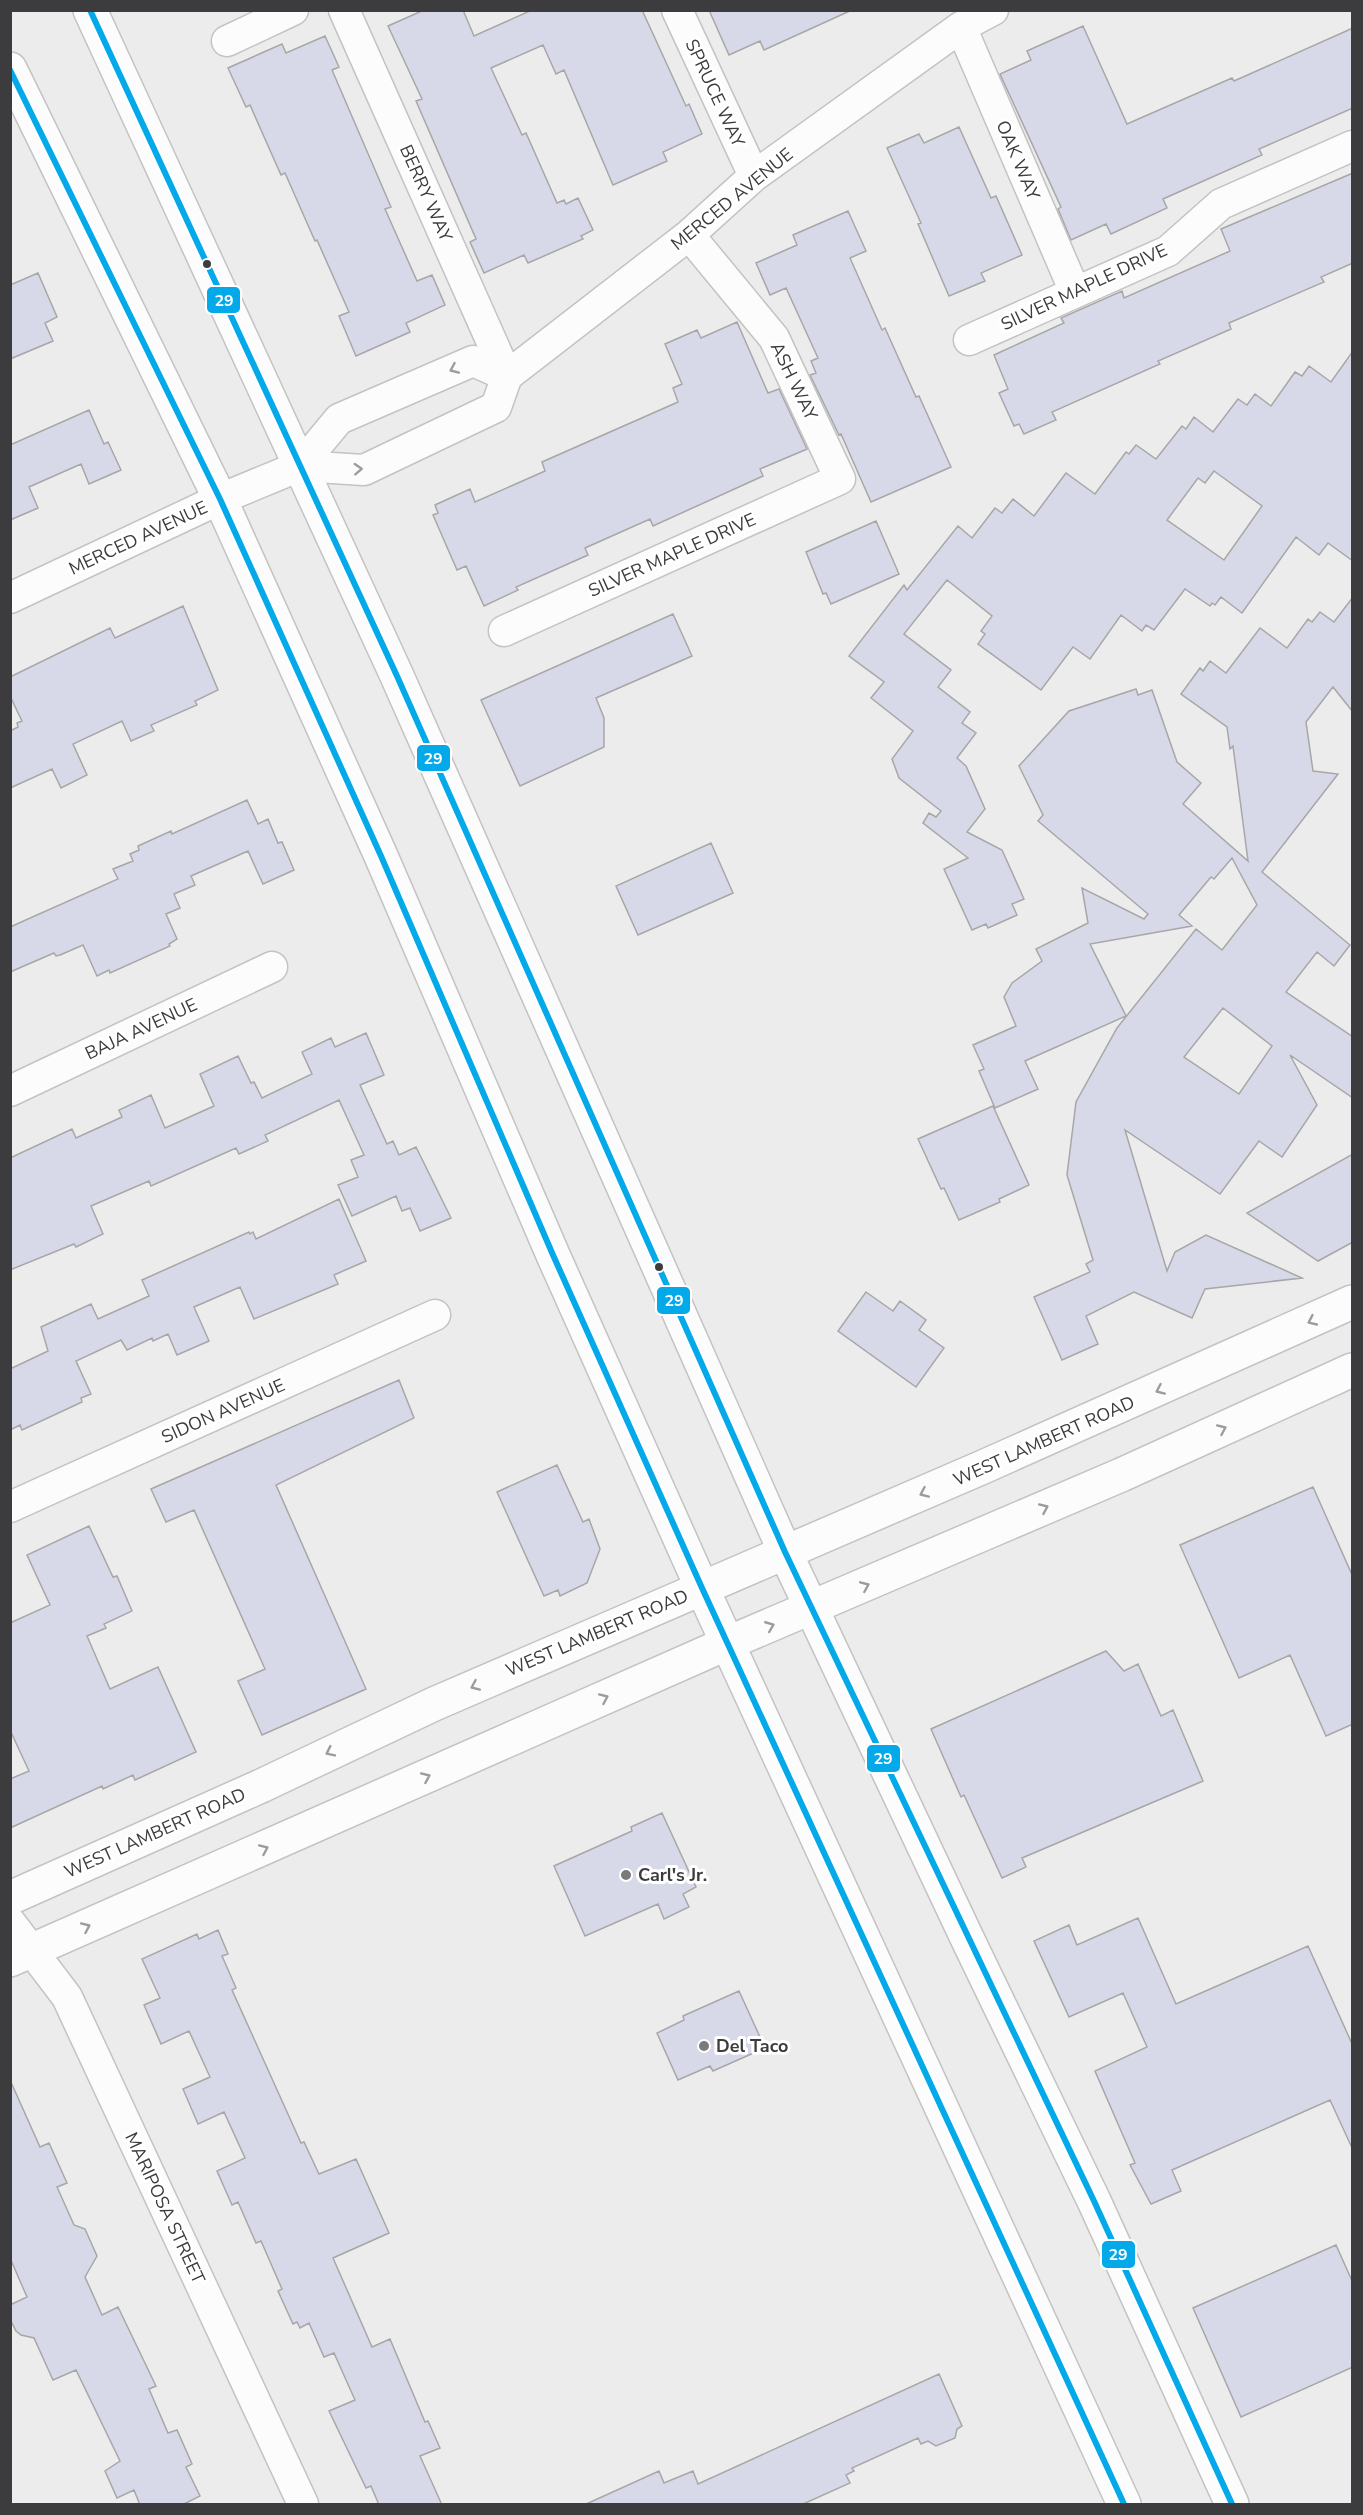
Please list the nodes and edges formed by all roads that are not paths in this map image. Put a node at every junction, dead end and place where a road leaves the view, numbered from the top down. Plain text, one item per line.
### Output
1 (90, 10) edge
2 (293, 10) edge
3 (344, 10) edge
4 (677, 10) edge
5 (993, 10) edge
6 (961, 27) junction
7 (227, 41) dead end
8 (10, 69) edge
9 (1353, 146) edge
10 (754, 177) junction
11 (689, 235) junction
12 (1075, 292) junction
13 (969, 340) dead end
14 (507, 376) junction
15 (300, 466) junction
16 (840, 480) joint
17 (220, 499) junction
18 (10, 598) edge
19 (504, 631) dead end
20 (272, 967) dead end
21 (10, 1090) edge
22 (1353, 1302) edge
23 (435, 1316) dead end
24 (1353, 1370) edge
25 (10, 1507) edge
26 (785, 1552) junction
27 (702, 1588) junction
28 (812, 1609) junction
29 (728, 1643) junction
30 (10, 1898) edge
31 (10, 1922) edge
32 (21, 1956) edge
33 (303, 2505) edge
34 (1124, 2505) edge
35 (1232, 2505) edge

1 - 15 main road
2 - 7 street
3 - 14 street, BERRY WAY
4 - 10 street, SPRUCE WAY
5 - 6 street, MERCED AVENUE
6 - 10 street, MERCED AVENUE
6 - 12 street, OAK WAY
8 - 17 main road
9 - 12 street, SILVER MAPLE DRIVE
10 - 11 street, MERCED AVENUE
11 - 14 street, MERCED AVENUE
11 - 16 street, ASH WAY
12 - 13 street, SILVER MAPLE DRIVE
15 -> 14 street, MERCED AVENUE
14 -> 15 street, MERCED AVENUE
15 - 17 street, MERCED AVENUE
15 - 26 main road
16 - 19 street, SILVER MAPLE DRIVE
17 - 18 street, MERCED AVENUE
17 - 27 main road
20 - 21 street, BAJA AVENUE
22 -> 26 main road, WEST LAMBERT ROAD
23 - 25 street, SIDON AVENUE
28 -> 24 main road
26 - 27 main road, WEST LAMBERT ROAD
26 - 28 main road
27 - 29 main road
27 -> 30 main road, WEST LAMBERT ROAD
29 -> 28 main road
28 - 35 main road
32 -> 29 main road
29 - 34 main road
31 - 32 street, MARIPOSA STREET
32 - 33 street, MARIPOSA STREET

